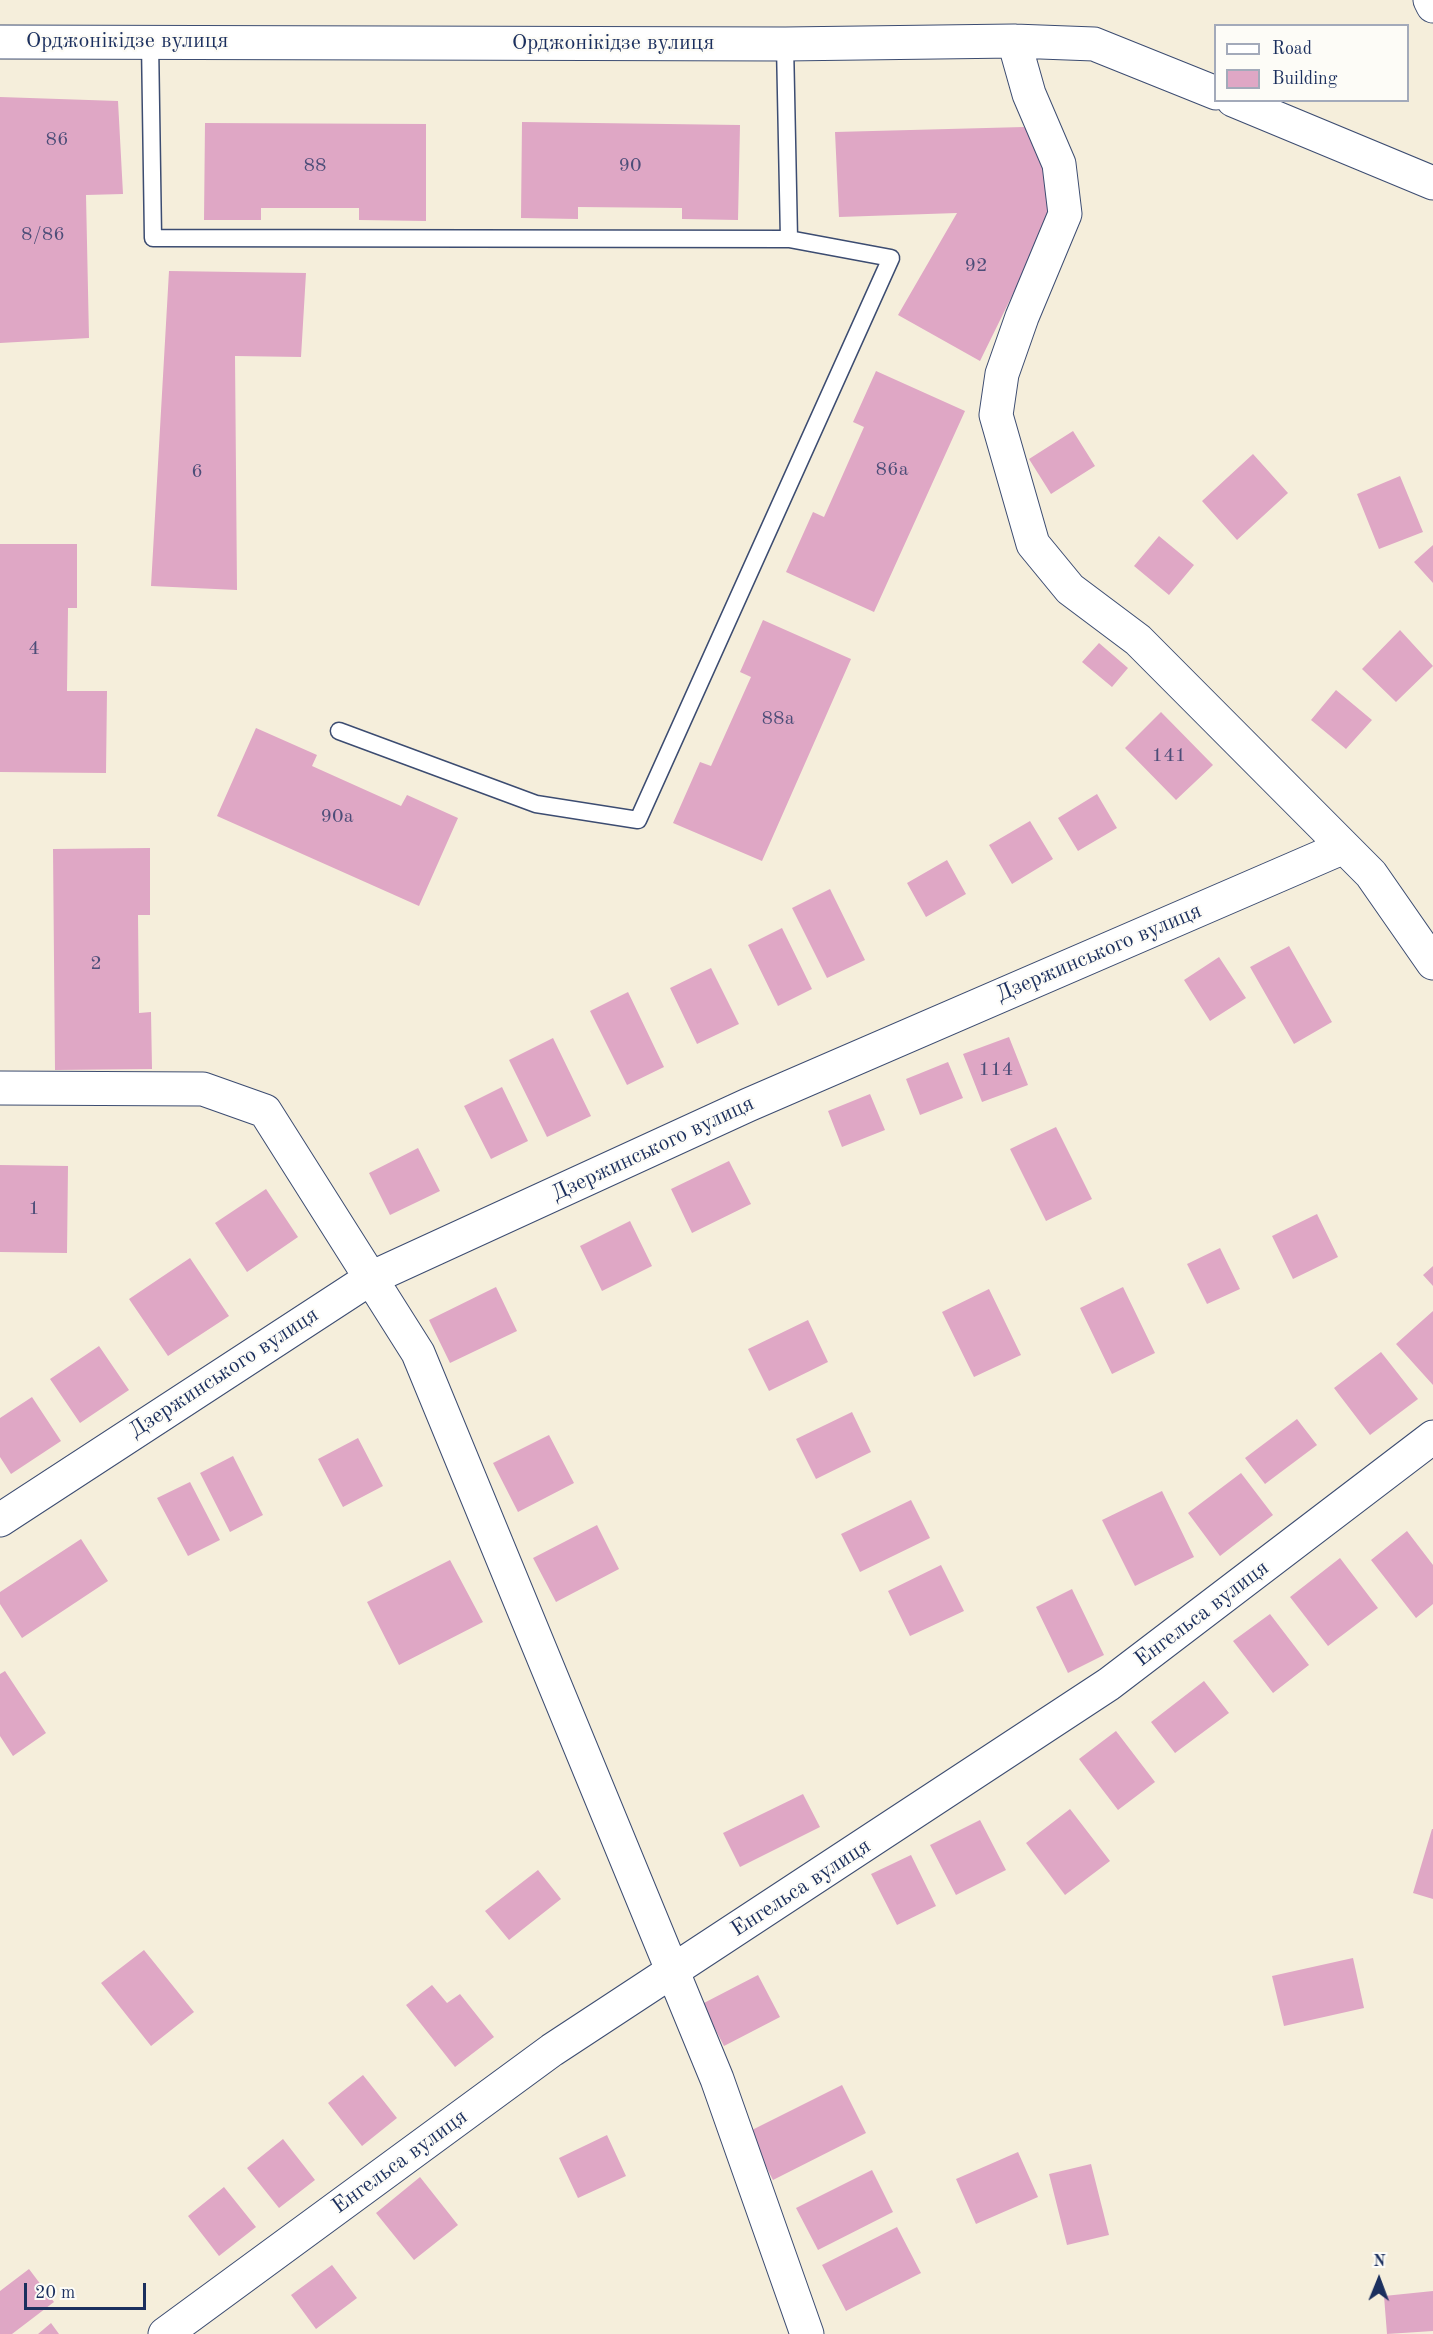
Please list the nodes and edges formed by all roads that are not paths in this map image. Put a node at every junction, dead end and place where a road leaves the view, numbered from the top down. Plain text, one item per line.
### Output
1 (1430, 0) edge
2 (1433, 6) edge
3 (150, 41) junction
4 (1014, 41) junction
5 (0, 42) edge
6 (785, 44) junction
7 (1214, 93) edge
8 (1238, 102) edge
9 (1433, 183) edge
10 (789, 239) junction
11 (339, 731) dead end
12 (1344, 847) junction
13 (1433, 963) edge
14 (0, 1088) edge
15 (371, 1278) junction
16 (1433, 1437) edge
17 (0, 1520) edge
18 (673, 1971) junction
19 (165, 2334) edge
20 (807, 2334) edge

1 - 2 street
3 - 5 street, Орджонікідзе вулиця
3 - 6 street, Орджонікідзе вулиця
3 - 10 lane
4 - 6 street, Орджонікідзе вулиця
4 - 7 street, Орджонікідзе вулиця
4 - 12 street
6 - 10 lane
8 - 9 street
10 - 11 lane
12 - 13 street
12 - 15 street, Дзержинського вулиця
14 - 15 street
15 - 17 street, Дзержинського вулиця
15 - 18 street
16 - 18 street, Енгельса вулиця
18 - 19 street, Енгельса вулиця
18 - 20 street

